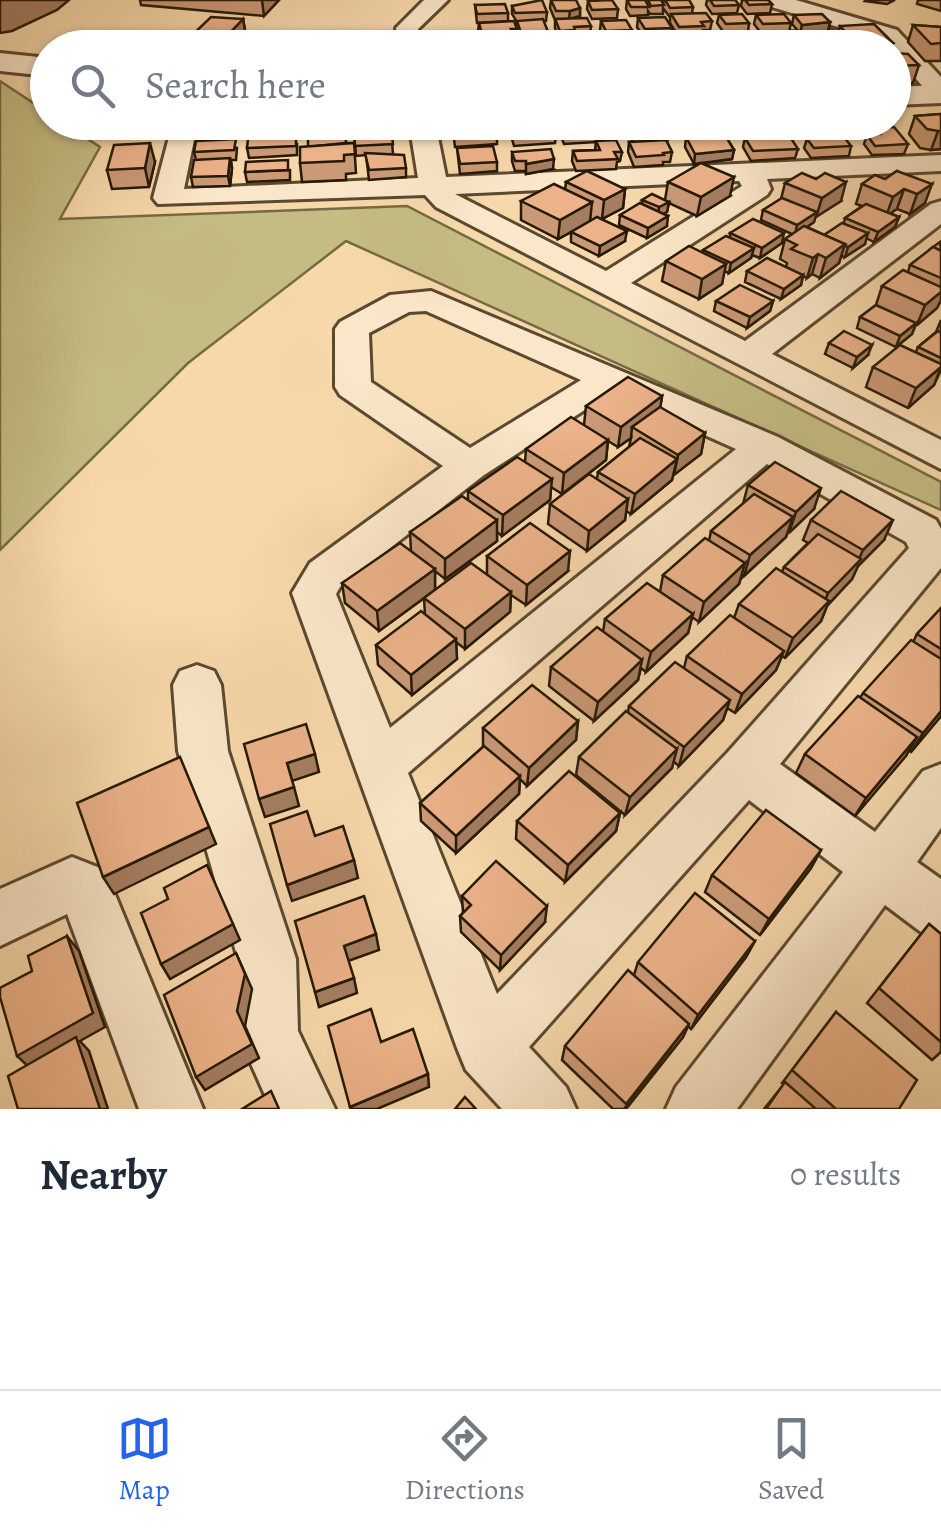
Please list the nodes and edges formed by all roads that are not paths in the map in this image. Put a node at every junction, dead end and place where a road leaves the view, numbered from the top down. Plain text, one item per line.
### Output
1 (437, 0) edge
2 (773, 0) edge
3 (841, 0) edge
4 (898, 28) junction
5 (407, 30) edge
6 (863, 30) edge
7 (911, 48) edge
8 (0, 62) edge
9 (30, 64) edge
10 (941, 93) edge
11 (911, 95) edge
12 (171, 140) edge
13 (425, 140) edge
14 (941, 163) edge
15 (750, 172) junction
16 (433, 186) junction
17 (941, 210) edge
18 (607, 284) junction
19 (747, 356) junction
20 (610, 378) junction
21 (933, 440) edge
22 (764, 446) junction
23 (470, 466) junction
24 (198, 685) dead end
25 (382, 765) junction
26 (746, 768) junction
27 (941, 787) edge
28 (880, 868) junction
29 (941, 913) edge
30 (0, 918) edge
31 (488, 1048) junction
32 (171, 1109) edge
33 (304, 1109) edge
34 (544, 1109) edge
35 (698, 1109) edge

1 - 5 street
2 - 4 street
3 - 4 street
4 - 6 street
7 - 10 street
8 - 9 street
10 - 11 street
12 - 16 street
13 - 16 street
14 - 15 street
15 - 16 street
15 - 18 street
16 - 18 street
17 - 19 street
18 - 19 street
19 - 21 street
20 - 22 street
20 - 23 street
20 - 23 street
22 - 25 street
22 - 26 street
23 - 25 street
24 - 33 street
25 - 31 street
26 - 28 street
26 - 31 street
27 - 28 street
28 - 29 street
28 - 35 street
30 - 32 street
31 - 34 street

